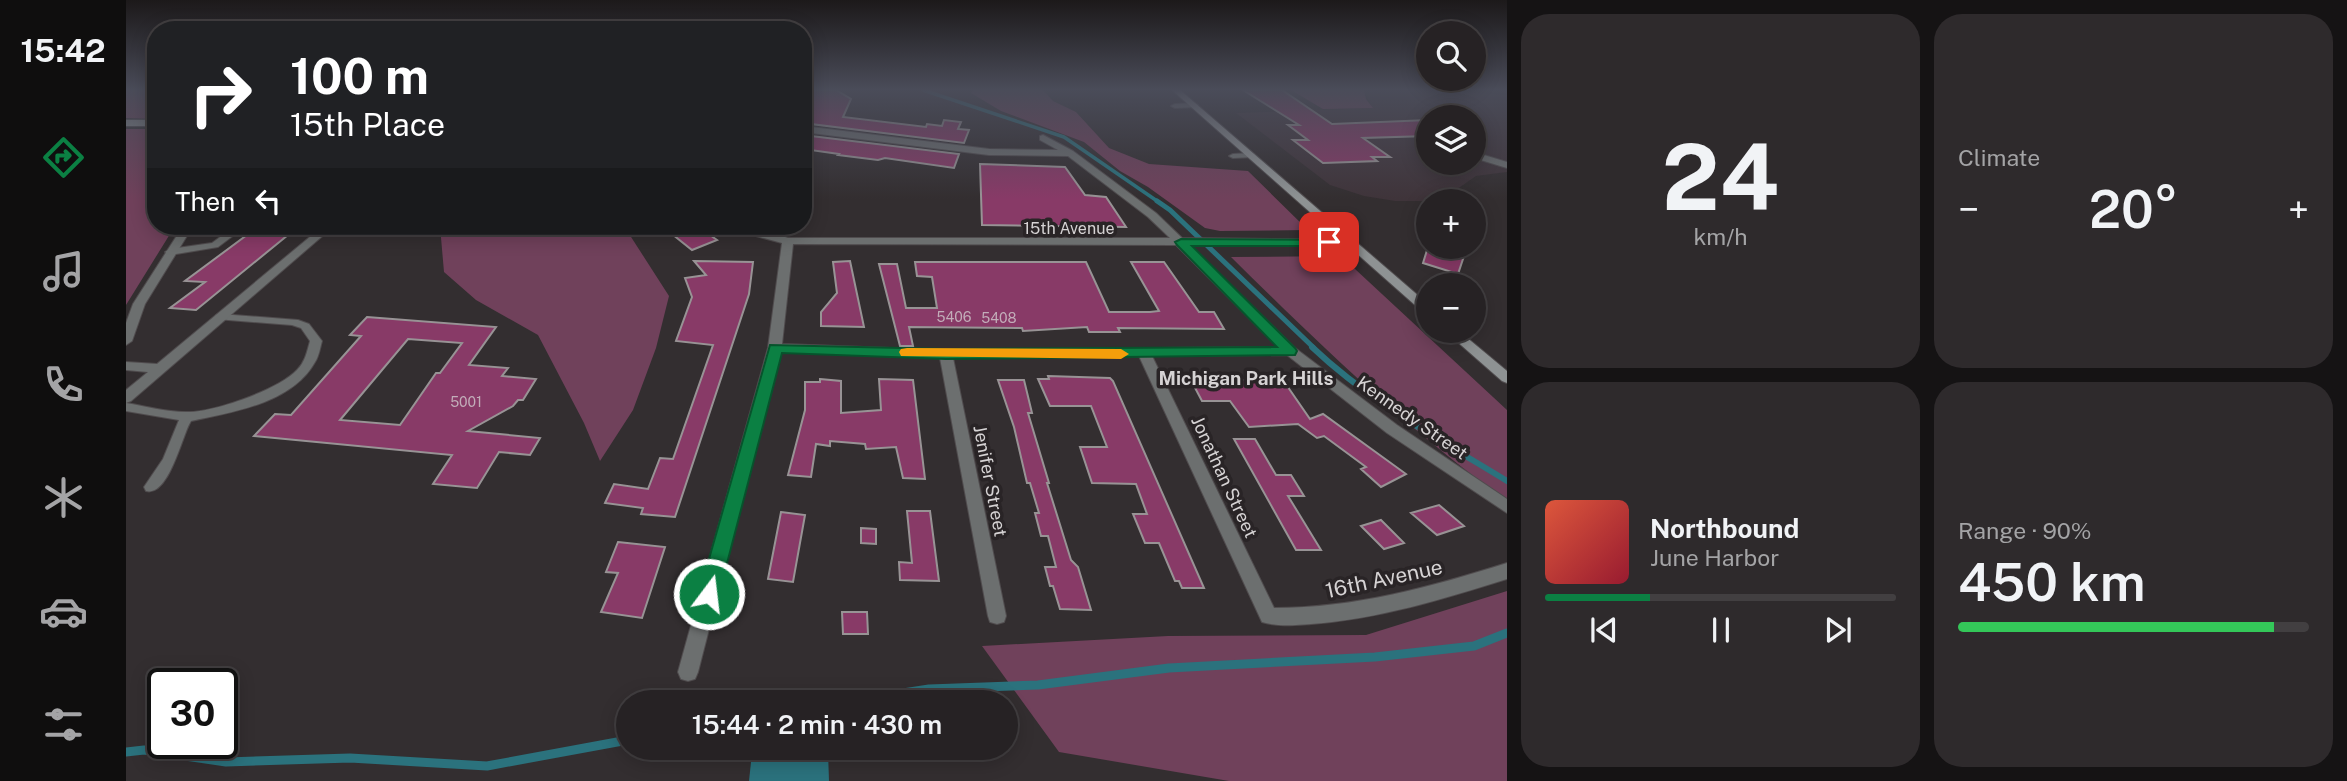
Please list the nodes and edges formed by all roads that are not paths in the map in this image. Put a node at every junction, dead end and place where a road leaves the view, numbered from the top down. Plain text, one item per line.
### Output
1 (1218, 126) edge
2 (812, 129) edge
3 (1043, 138) dead end
4 (1070, 153) junction
5 (1251, 155) junction
6 (1233, 156) dead end
7 (1486, 158) edge
8 (1507, 165) edge
9 (182, 235) edge
10 (229, 235) edge
11 (318, 235) edge
12 (764, 235) edge
13 (788, 241) junction
14 (1181, 242) junction
15 (1351, 242) junction
16 (170, 252) junction
17 (1416, 299) edge
18 (220, 317) junction
19 (126, 341) edge
20 (1465, 343) edge
21 (775, 348) junction
22 (1290, 351) junction
23 (946, 354) junction
24 (1144, 354) junction
25 (126, 366) edge
26 (159, 369) junction
27 (1507, 378) edge
28 (126, 398) edge
29 (126, 407) edge
30 (187, 417) junction
31 (151, 487) dead end
32 (1507, 507) edge
33 (1507, 571) edge
34 (997, 616) dead end
35 (1269, 616) joint
36 (688, 672) dead end

1 - 5 main road
2 - 4 street
3 - 4 street, Kennedy Street
4 - 14 street, Kennedy Street
5 - 6 lane
5 - 15 main road
7 - 8 street
9 - 16 street
10 - 16 lane
11 - 18 street
12 - 13 street, 15th Avenue
13 - 14 street, 15th Avenue
13 - 21 street
14 - 15 street, 15th Avenue
14 - 22 street, Kennedy Street
15 - 17 main road
16 - 19 street
18 - 26 street
18 - 30 lane
20 - 27 main road
21 - 23 street
21 - 36 street
22 - 24 street
22 - 32 street, Kennedy Street
23 - 24 street
23 - 34 street, Jenifer Street
24 - 35 street, Jonathan Street
25 - 26 street
26 - 28 street
29 - 30 lane
30 - 31 lane
33 - 35 street, 16th Avenue

